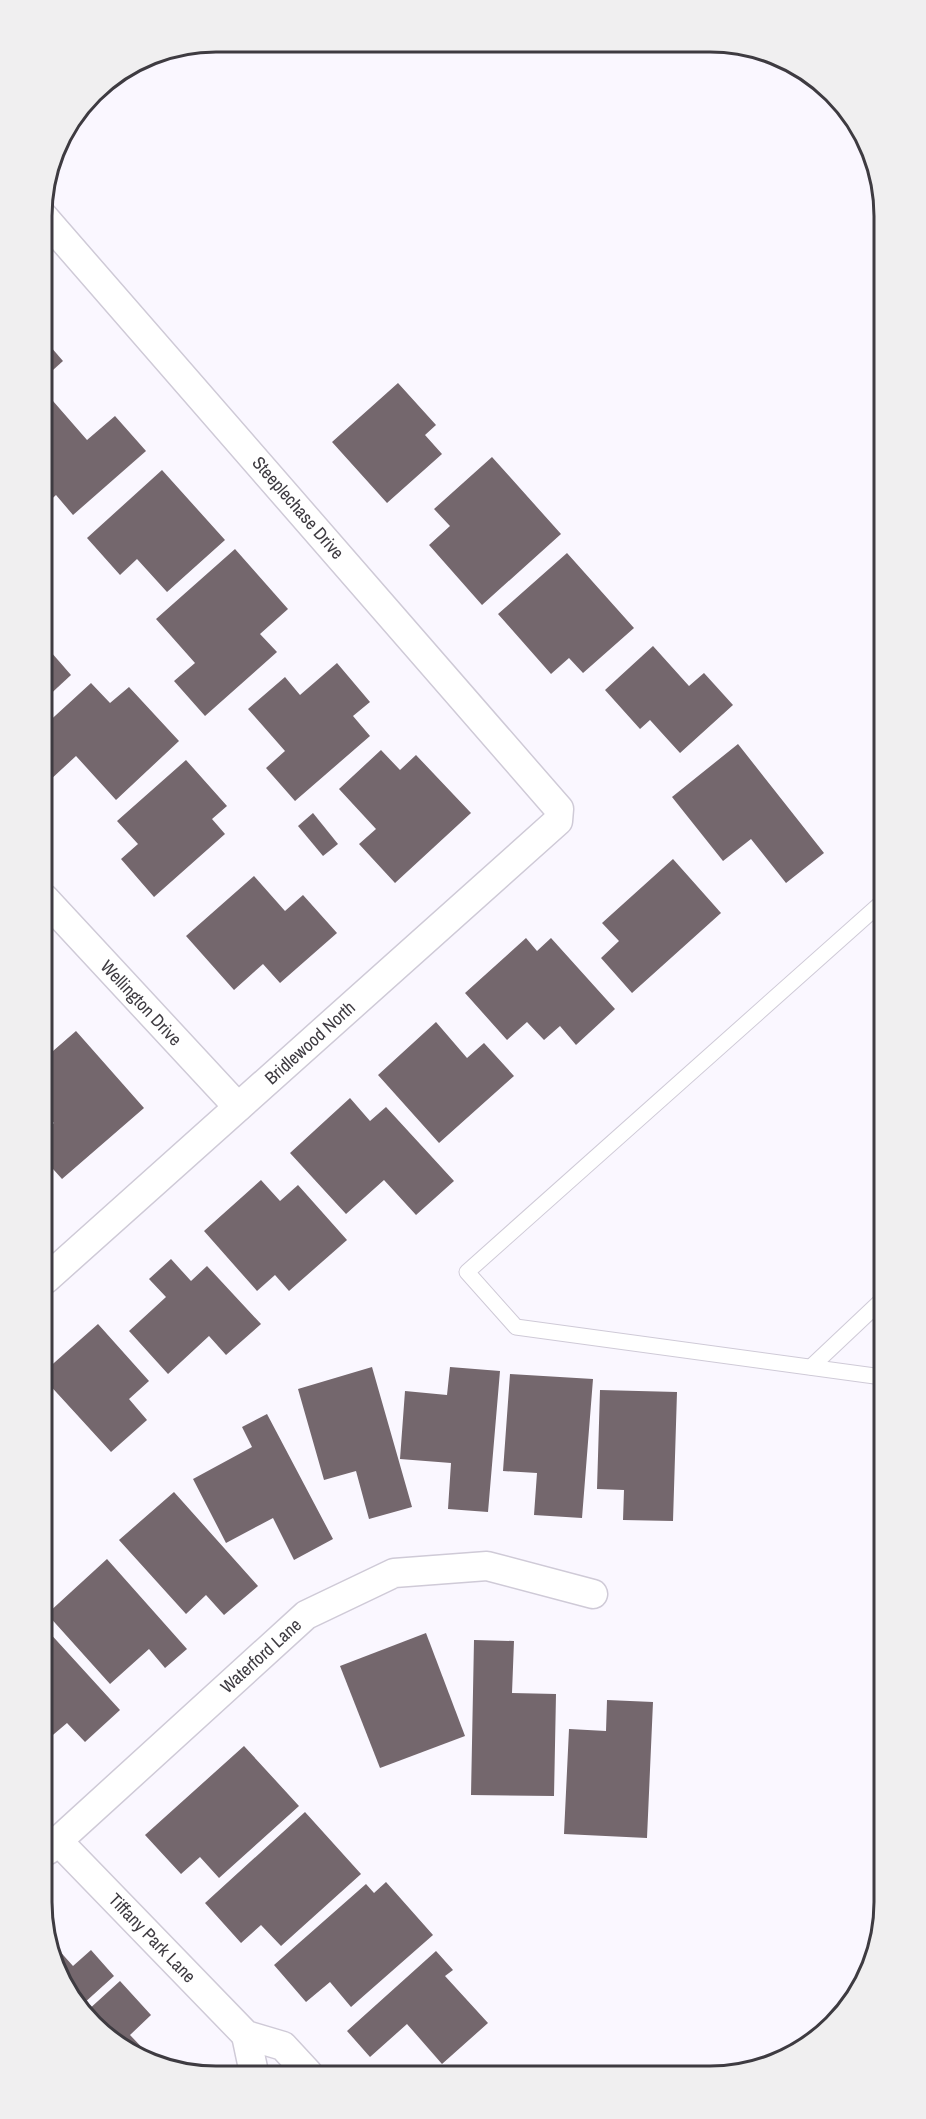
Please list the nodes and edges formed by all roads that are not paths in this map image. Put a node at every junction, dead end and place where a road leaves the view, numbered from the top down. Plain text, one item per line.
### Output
1 (53, 229) edge
2 (553, 801) joint
3 (53, 907) edge
4 (874, 910) edge
5 (238, 1107) junction
6 (53, 1273) edge
7 (873, 1308) edge
8 (811, 1367) junction
9 (873, 1376) edge
10 (593, 1594) dead end
11 (53, 1846) edge
12 (246, 2035) junction
13 (253, 2066) edge
14 (302, 2066) edge

1 - 2 street, Steeplechase Drive
2 - 5 street, Bridlewood North
3 - 5 street, Wellington Drive
4 - 8 lane
5 - 6 street, Bridlewood North
7 - 8 lane
8 - 9 lane
10 - 11 street, Waterford Lane
11 - 12 street, Tiffany Park Lane
12 - 13 street
12 - 14 street, Tiffany Park Lane

